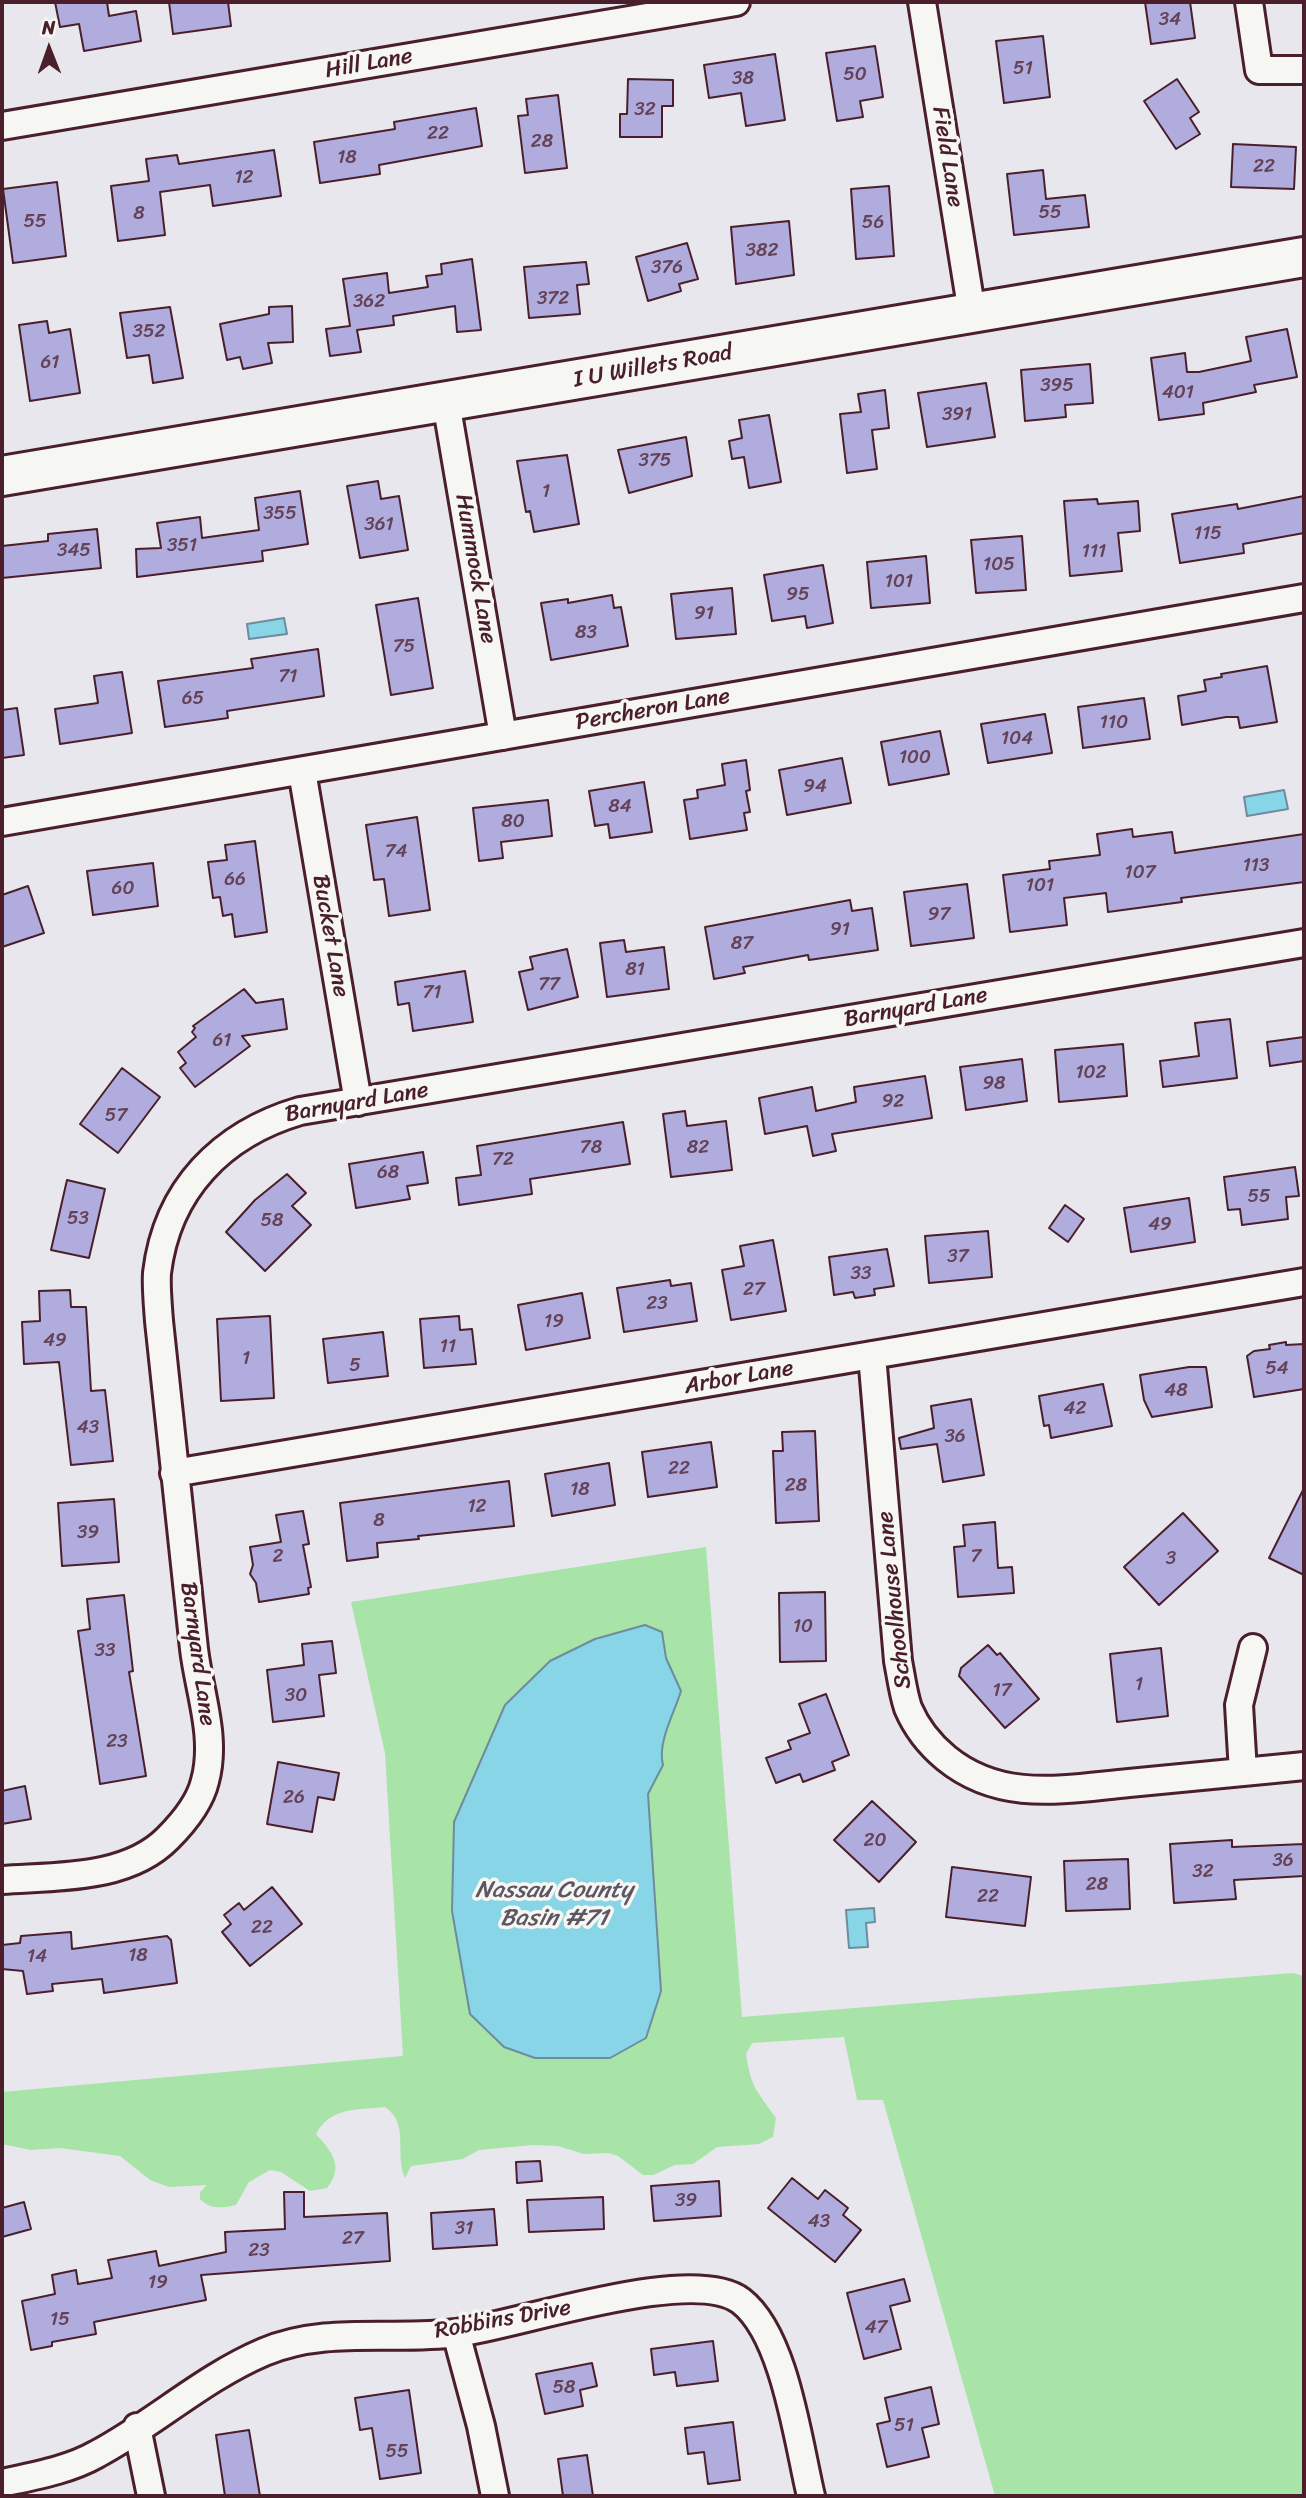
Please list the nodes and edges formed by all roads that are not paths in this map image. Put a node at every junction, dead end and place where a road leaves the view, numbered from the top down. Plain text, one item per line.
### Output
1 (736, 2) edge
2 (922, 2) edge
3 (1249, 2) edge
4 (1304, 70) edge
5 (2, 126) edge
6 (1304, 257) edge
7 (972, 313) junction
8 (446, 402) junction
9 (2, 476) edge
10 (1304, 598) edge
11 (503, 736) junction
12 (302, 771) junction
13 (2, 822) edge
14 (1304, 943) edge
15 (358, 1102) junction
16 (1304, 1282) edge
17 (872, 1355) junction
18 (174, 1473) junction
19 (1253, 1648) dead end
20 (1304, 1766) edge
21 (1244, 1772) junction
22 (2, 1880) edge
23 (456, 2333) junction
24 (137, 2427) junction
25 (2, 2483) edge
26 (151, 2496) edge
27 (495, 2496) edge
28 (811, 2496) edge

1 - 5 street, Hill Lane
2 - 7 street, Field Lane
3 - 4 street
6 - 7 main road, I U Willets Road
7 - 8 main road, I U Willets Road
8 - 9 main road, I U Willets Road
8 - 11 street, Hummock Lane
10 - 11 street, Percheron Lane
11 - 12 street, Percheron Lane
12 - 13 street, Percheron Lane
12 - 15 street, Bucket Lane
14 - 15 street, Barnyard Lane
15 - 18 street, Barnyard Lane
16 - 17 street, Arbor Lane
17 - 18 street, Arbor Lane
17 - 21 street, Schoolhouse Lane
18 - 22 street, Barnyard Lane
19 - 21 street
20 - 21 street, Schoolhouse Lane
23 - 24 street, Robbins Drive
23 - 27 street
23 - 28 street, Robbins Drive
24 - 25 street, Robbins Drive
24 - 26 street

